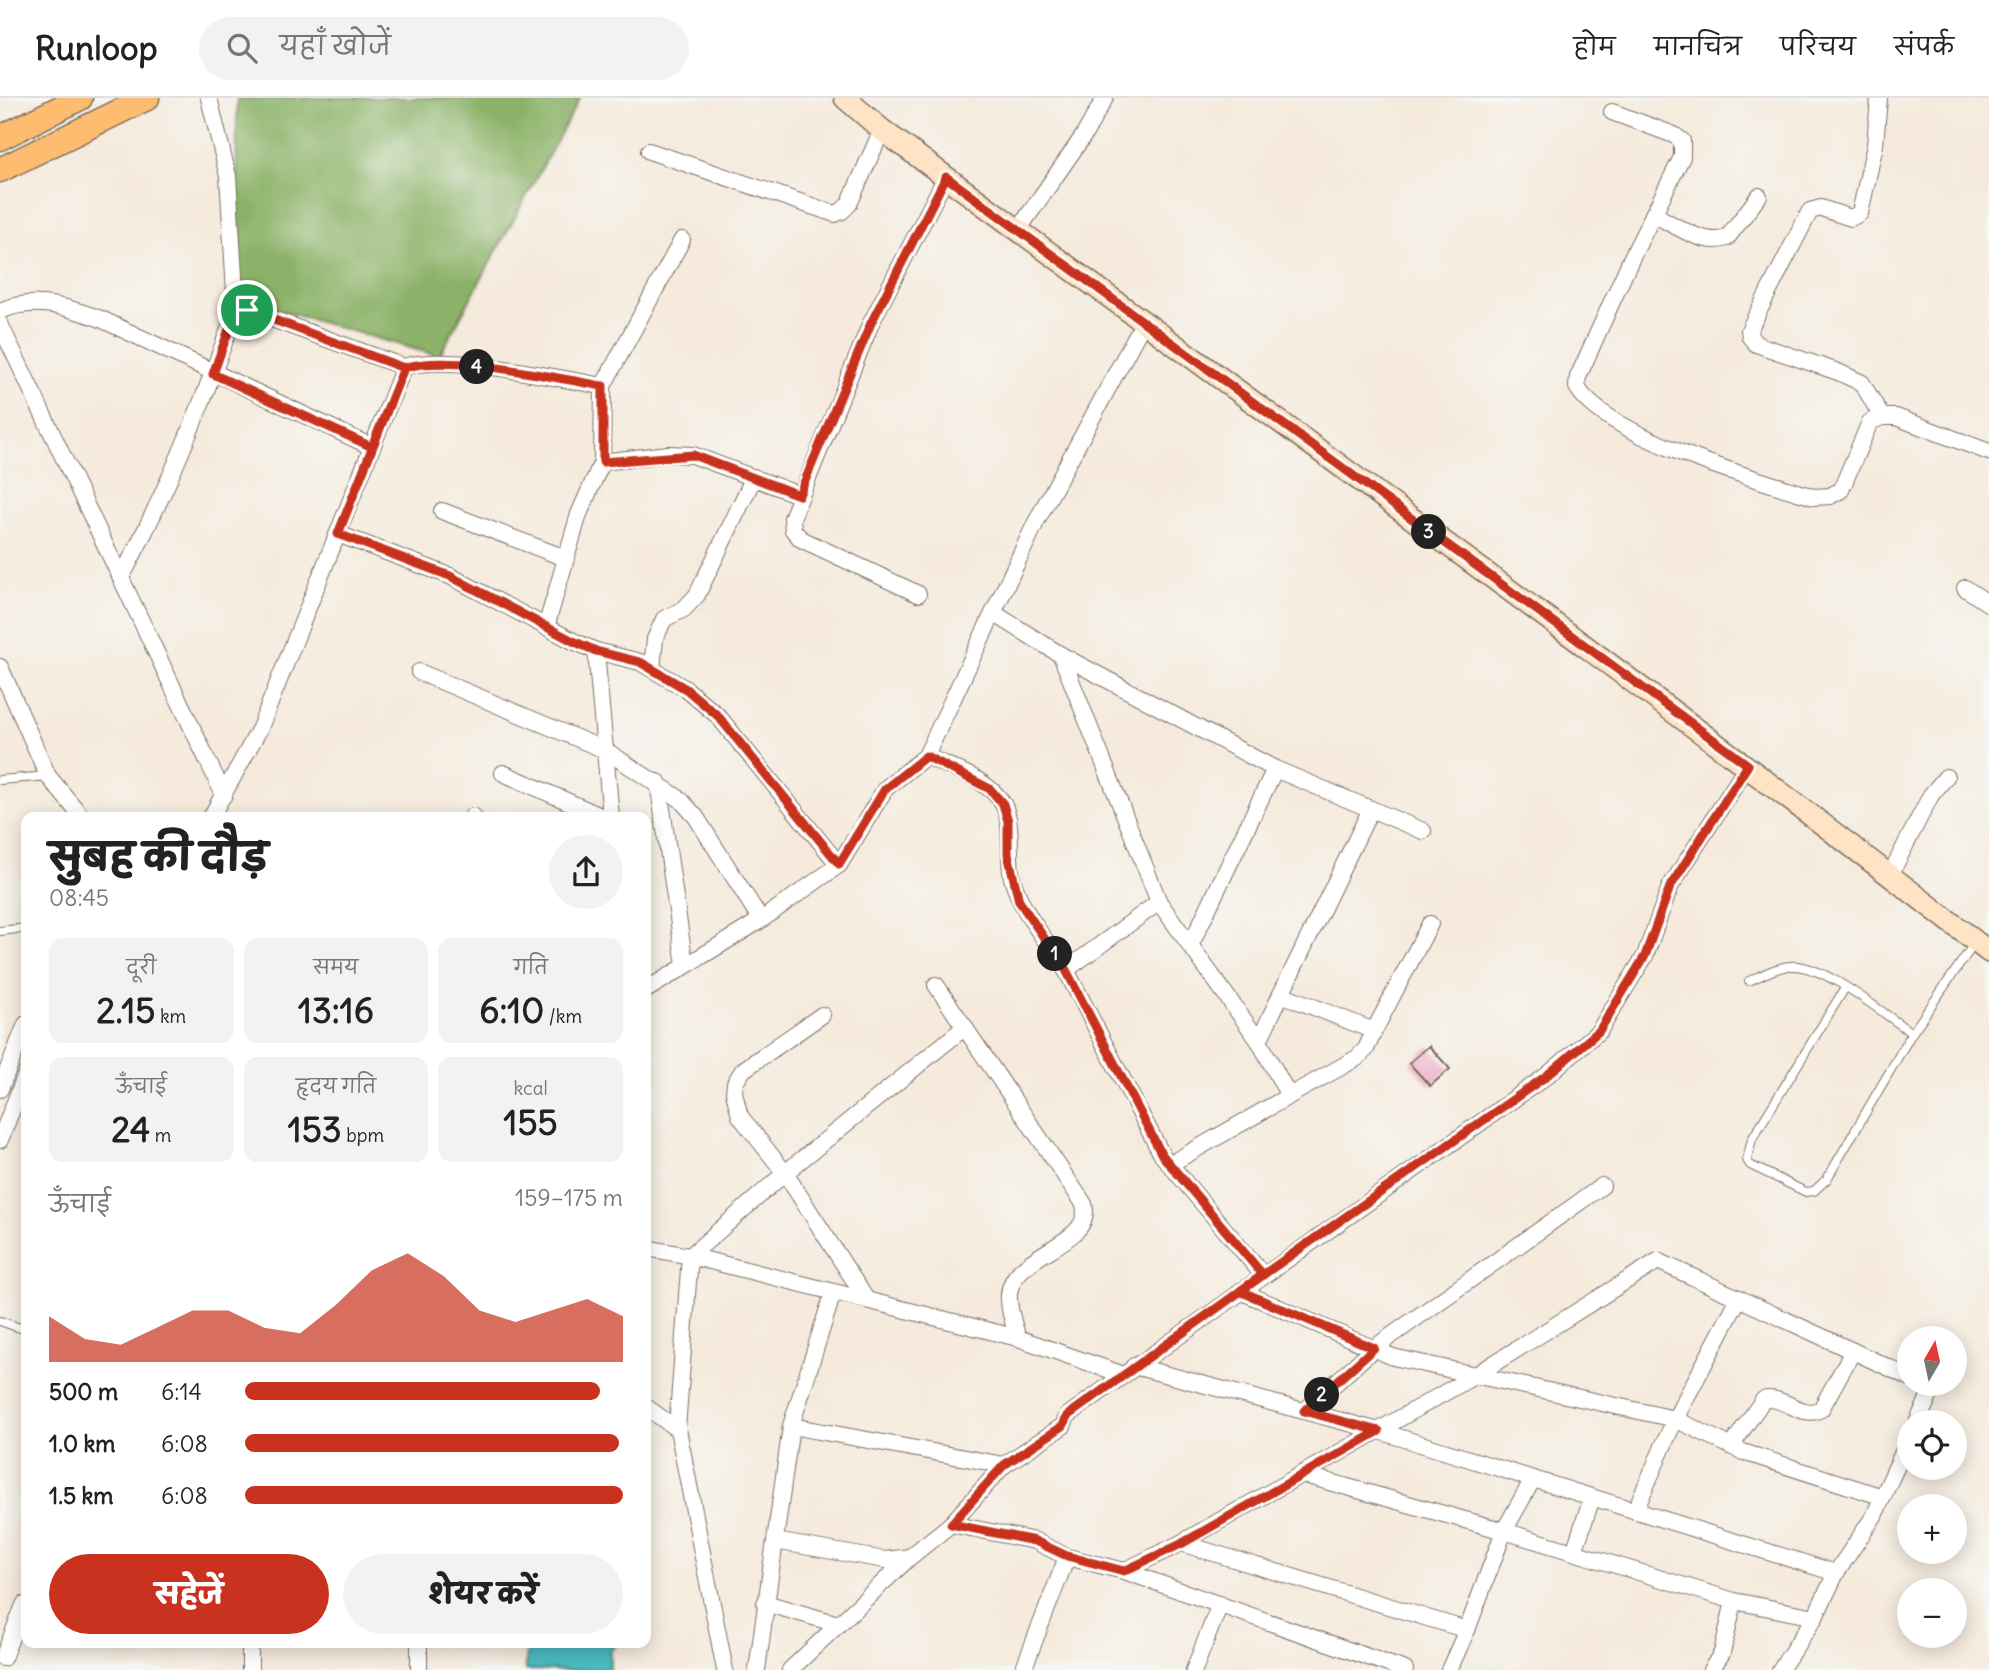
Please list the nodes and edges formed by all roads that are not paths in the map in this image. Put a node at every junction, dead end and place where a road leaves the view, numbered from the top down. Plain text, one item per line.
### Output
1 (79, 98) edge
2 (147, 98) edge
3 (209, 98) edge
4 (845, 98) edge
5 (1105, 98) edge
6 (1879, 98) edge
7 (1612, 111) dead end
8 (882, 130) junction
9 (0, 138) edge
10 (649, 151) dead end
11 (0, 170) edge
12 (946, 177) junction
13 (1759, 197) dead end
14 (1653, 214) junction
15 (1018, 230) junction
16 (682, 240) dead end
17 (236, 310) junction
18 (0, 311) edge
19 (1143, 323) junction
20 (0, 324) edge
21 (404, 368) junction
22 (213, 374) junction
23 (603, 386) junction
24 (1881, 417) junction
25 (372, 447) junction
26 (1989, 452) edge
27 (603, 462) junction
28 (754, 477) junction
29 (799, 495) junction
30 (442, 511) dead end
31 (338, 534) junction
32 (565, 558) junction
33 (121, 578) junction
34 (1965, 588) dead end
35 (918, 594) dead end
36 (1989, 604) edge
37 (995, 614) junction
38 (547, 627) junction
39 (596, 651) junction
40 (1061, 655) junction
41 (0, 667) edge
42 (652, 669) junction
43 (419, 672) dead end
44 (605, 750) junction
45 (926, 756) junction
46 (1748, 765) junction
47 (1275, 769) junction
48 (503, 774) dead end
49 (48, 776) junction
50 (1946, 777) dead end
51 (0, 780) edge
52 (658, 782) junction
53 (225, 795) junction
54 (1371, 809) junction
55 (78, 812) edge
56 (214, 812) edge
57 (591, 812) edge
58 (611, 812) edge
59 (1423, 831) dead end
60 (839, 864) junction
61 (1890, 875) junction
62 (1159, 902) junction
63 (761, 920) junction
64 (1430, 924) dead end
65 (21, 929) edge
66 (0, 931) edge
67 (1191, 946) junction
68 (1982, 946) edge
69 (685, 965) junction
70 (1066, 970) junction
71 (1749, 981) dead end
72 (936, 985) dead end
73 (651, 987) edge
74 (1845, 988) junction
75 (1281, 994) junction
76 (822, 1015) dead end
77 (965, 1027) junction
78 (1374, 1031) junction
79 (1912, 1033) junction
80 (21, 1036) edge
81 (1259, 1041) junction
82 (21, 1087) edge
83 (0, 1089) edge
84 (1289, 1096) junction
85 (0, 1140) edge
86 (1170, 1164) junction
87 (785, 1173) junction
88 (1602, 1186) dead end
89 (651, 1249) edge
90 (690, 1256) junction
91 (1263, 1275) junction
92 (1240, 1291) junction
93 (833, 1293) junction
94 (1739, 1298) junction
95 (866, 1299) junction
96 (0, 1321) edge
97 (21, 1328) edge
98 (1018, 1338) junction
99 (1374, 1348) junction
100 (1853, 1351) junction
101 (1129, 1370) junction
102 (1897, 1371) edge
103 (1474, 1377) junction
104 (651, 1411) edge
105 (1304, 1411) junction
106 (1675, 1419) junction
107 (677, 1424) junction
108 (792, 1426) junction
109 (1379, 1431) junction
110 (1732, 1445) junction
111 (1004, 1465) junction
112 (1897, 1466) edge
113 (1301, 1474) junction
114 (1532, 1479) junction
115 (1883, 1497) junction
116 (1592, 1498) junction
117 (1635, 1511) junction
118 (951, 1524) junction
119 (1504, 1531) junction
120 (775, 1541) junction
121 (1181, 1544) junction
122 (1574, 1552) junction
123 (1067, 1556) junction
124 (910, 1557) junction
125 (1124, 1571) junction
126 (1836, 1573) junction
127 (1734, 1601) junction
128 (765, 1603) junction
129 (1220, 1604) junction
130 (21, 1614) edge
131 (1815, 1617) junction
132 (838, 1624) junction
133 (1467, 1630) junction
134 (250, 1648) edge
135 (419, 1648) edge
136 (5, 1660) edge
137 (250, 1670) edge
138 (419, 1670) edge
139 (725, 1670) edge
140 (757, 1670) edge
141 (790, 1670) edge
142 (1023, 1670) edge
143 (1195, 1670) edge
144 (1405, 1670) edge
145 (1448, 1670) edge
146 (1711, 1670) edge
147 (1780, 1670) edge

1 - 9 main road
2 - 11 main road
3 - 17 street
4 - 8 street
5 - 15 street
6 - 24 street
7 - 14 street
8 - 10 street
8 - 12 street
12 - 15 street
12 - 29 street
13 - 14 street
14 - 24 street
15 - 19 street
16 - 23 street
17 - 21 street
17 - 22 street
18 - 22 street
19 - 37 street
19 - 46 street
20 - 33 street
21 - 23 street
21 - 25 street
22 - 25 street
22 - 33 street
23 - 27 street
24 - 26 street
25 - 31 street
27 - 28 street
27 - 32 street
28 - 29 street
28 - 42 street
29 - 35 street
30 - 32 street
31 - 38 street
31 - 53 street
32 - 38 street
33 - 53 street
34 - 36 street
37 - 40 street
37 - 45 street
38 - 39 street
39 - 42 street
39 - 44 street
40 - 47 street
40 - 62 street
41 - 49 street
42 - 60 street
43 - 44 street
44 - 52 street
44 - 58 street
45 - 60 street
45 - 70 street
46 - 61 street
46 - 91 street
47 - 54 street
47 - 67 street
48 - 57 street
49 - 51 lane
49 - 55 street
50 - 61 street
52 - 63 street
52 - 69 street
53 - 56 street
54 - 59 street
54 - 75 street
60 - 63 street
61 - 68 street
62 - 67 street
62 - 70 street
63 - 69 street
64 - 78 street
65 - 66 lane
67 - 81 street
68 - 79 lane
69 - 73 street
70 - 86 street
71 - 74 lane
72 - 77 street
74 - 79 lane
74 - 79 lane
75 - 78 street
75 - 81 street
76 - 87 street
77 - 87 street
77 - 98 street
78 - 84 street
80 - 83 street
81 - 84 street
82 - 85 street
84 - 86 street
86 - 91 street
87 - 90 street
87 - 95 street
88 - 99 street
89 - 90 street
90 - 93 street
90 - 107 street
91 - 92 street
92 - 99 street
92 - 101 street
93 - 95 street
93 - 108 street
94 - 100 street
94 - 103 street
94 - 106 street
95 - 98 street
96 - 97 lane
98 - 101 street
99 - 103 street
99 - 105 street
100 - 102 street
100 - 110 street
101 - 105 street
101 - 111 street
103 - 106 street
103 - 109 street
104 - 107 street
105 - 109 street
106 - 110 street
106 - 117 street
107 - 139 street
108 - 111 street
108 - 120 street
109 - 113 street
109 - 114 street
110 - 115 street
111 - 118 street
112 - 115 street
113 - 119 street
113 - 121 street
114 - 116 street
114 - 119 street
115 - 126 street
116 - 117 street
116 - 122 street
117 - 126 street
118 - 123 street
118 - 124 street
119 - 122 street
119 - 133 street
120 - 124 street
120 - 128 street
121 - 125 street
121 - 133 street
122 - 127 street
123 - 125 street
123 - 142 street
124 - 132 street
125 - 129 street
126 - 131 street
127 - 131 street
127 - 146 street
128 - 132 street
128 - 140 street
129 - 143 street
129 - 144 street
130 - 136 street
131 - 147 street
132 - 141 street
133 - 145 street
134 - 137 street
135 - 138 street

